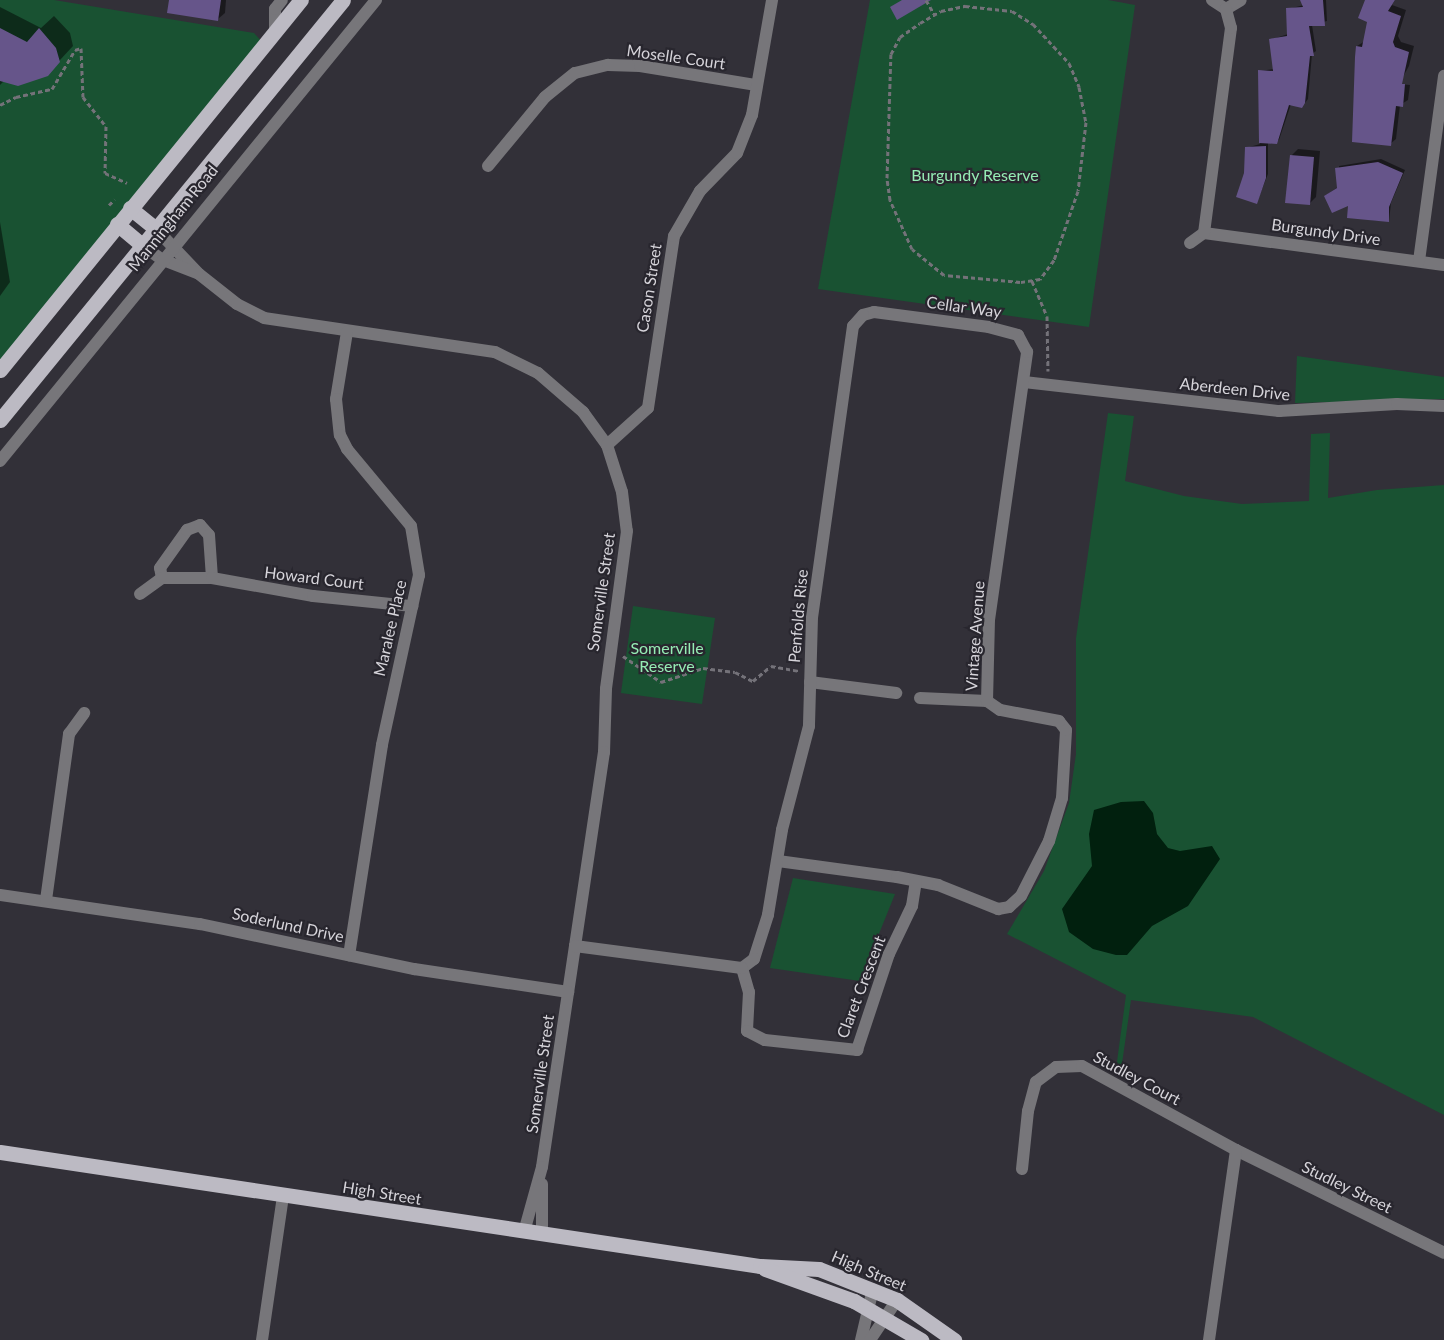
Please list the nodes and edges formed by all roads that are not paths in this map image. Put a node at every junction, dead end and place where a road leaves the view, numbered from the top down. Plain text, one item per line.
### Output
1 (282, 0) edge
2 (301, 0) edge
3 (344, 0) edge
4 (376, 0) edge
5 (772, 0) edge
6 (1212, 0) edge
7 (1241, 0) edge
8 (1226, 9) junction
9 (274, 33) junction
10 (1444, 75) edge
11 (756, 85) junction
12 (488, 166) dead end
13 (130, 207) junction
14 (117, 224) junction
15 (156, 230) junction
16 (1204, 233) junction
17 (1190, 243) dead end
18 (142, 245) junction
19 (175, 246) junction
20 (164, 260) junction
21 (1419, 261) junction
22 (1444, 265) edge
23 (199, 273) junction
24 (857, 320) joint
25 (347, 332) junction
26 (0, 370) edge
27 (1024, 382) junction
28 (1444, 405) edge
29 (0, 420) edge
30 (607, 445) junction
31 (0, 461) edge
32 (162, 578) junction
33 (212, 578) junction
34 (140, 594) dead end
35 (412, 606) junction
36 (810, 677) junction
37 (896, 693) dead end
38 (920, 698) dead end
39 (987, 701) junction
40 (84, 713) dead end
41 (778, 861) junction
42 (916, 881) junction
43 (0, 895) edge
44 (46, 900) junction
45 (575, 946) junction
46 (349, 955) junction
47 (742, 968) junction
48 (568, 992) junction
49 (1236, 1150) junction
50 (0, 1152) edge
51 (543, 1167) junction
52 (1022, 1168) dead end
53 (283, 1196) junction
54 (524, 1232) junction
55 (542, 1235) junction
56 (1444, 1253) edge
57 (760, 1266) junction
58 (873, 1288) junction
59 (897, 1300) junction
60 (868, 1308) junction
61 (884, 1317) junction
62 (262, 1340) edge
63 (861, 1340) edge
64 (870, 1340) edge
65 (921, 1340) edge
66 (954, 1340) edge
67 (1209, 1340) edge

1 - 9 street
2 - 9 main road
3 - 15 main road, Manningham Road
4 - 19 street, Manningham Road
5 - 11 street, Cason Street
6 - 8 street
7 - 8 street
8 - 16 street
9 - 13 main road
10 - 21 street
11 - 12 street, Moselle Court
11 - 30 street, Cason Street
13 - 14 main road
13 - 15 main road
14 - 18 main road
14 - 26 main road
15 - 18 main road, Manningham Road
15 - 19 street, Somerville Street
16 - 17 street
16 - 21 street, Burgundy Drive
18 - 20 street, Somerville Street
18 - 29 main road, Manningham Road
19 - 20 street, Manningham Road
19 - 23 street, Somerville Street
20 - 23 street, Somerville Street
20 - 31 street, Manningham Road
21 - 22 street, Burgundy Drive
23 - 25 street, Somerville Street
24 - 27 street, Cellar Way
24 - 36 street, Penfolds Rise
25 - 30 street, Somerville Street
25 - 35 street, Maralee Place
27 - 28 street, Aberdeen Drive
27 - 39 street, Vintage Avenue
30 - 45 street, Somerville Street
32 - 33 street, Howard Court
32 - 33 street
32 - 34 street
33 - 35 street, Howard Court
35 - 46 street, Maralee Place
36 - 37 street
36 - 41 street, Penfolds Rise
38 - 39 street
39 - 42 street, Vintage Avenue
40 - 44 street
41 - 42 street, Vintage Avenue
41 - 47 street, Penfolds Rise
42 - 47 street, Claret Crescent
43 - 44 street, Soderlund Drive
44 - 46 street, Soderlund Drive
45 - 47 street
45 - 48 street, Somerville Street
46 - 48 street, Soderlund Drive
48 - 51 street, Somerville Street
49 - 52 street, Studley Court
49 - 56 street, Studley Street
49 - 67 street
50 - 53 main road, High Street
51 - 54 street, Somerville Street
51 - 55 street, Somerville Street
53 - 54 main road, High Street
53 - 62 street
54 - 55 main road, High Street
55 - 57 main road, High Street
57 - 58 main road, High Street
57 - 60 main road, High Street
58 - 59 main road, High Street
58 - 60 street
59 - 61 street
59 - 66 main road, High Street
60 - 61 main road, High Street
60 - 63 street
61 - 64 street
61 - 65 main road, High Street

